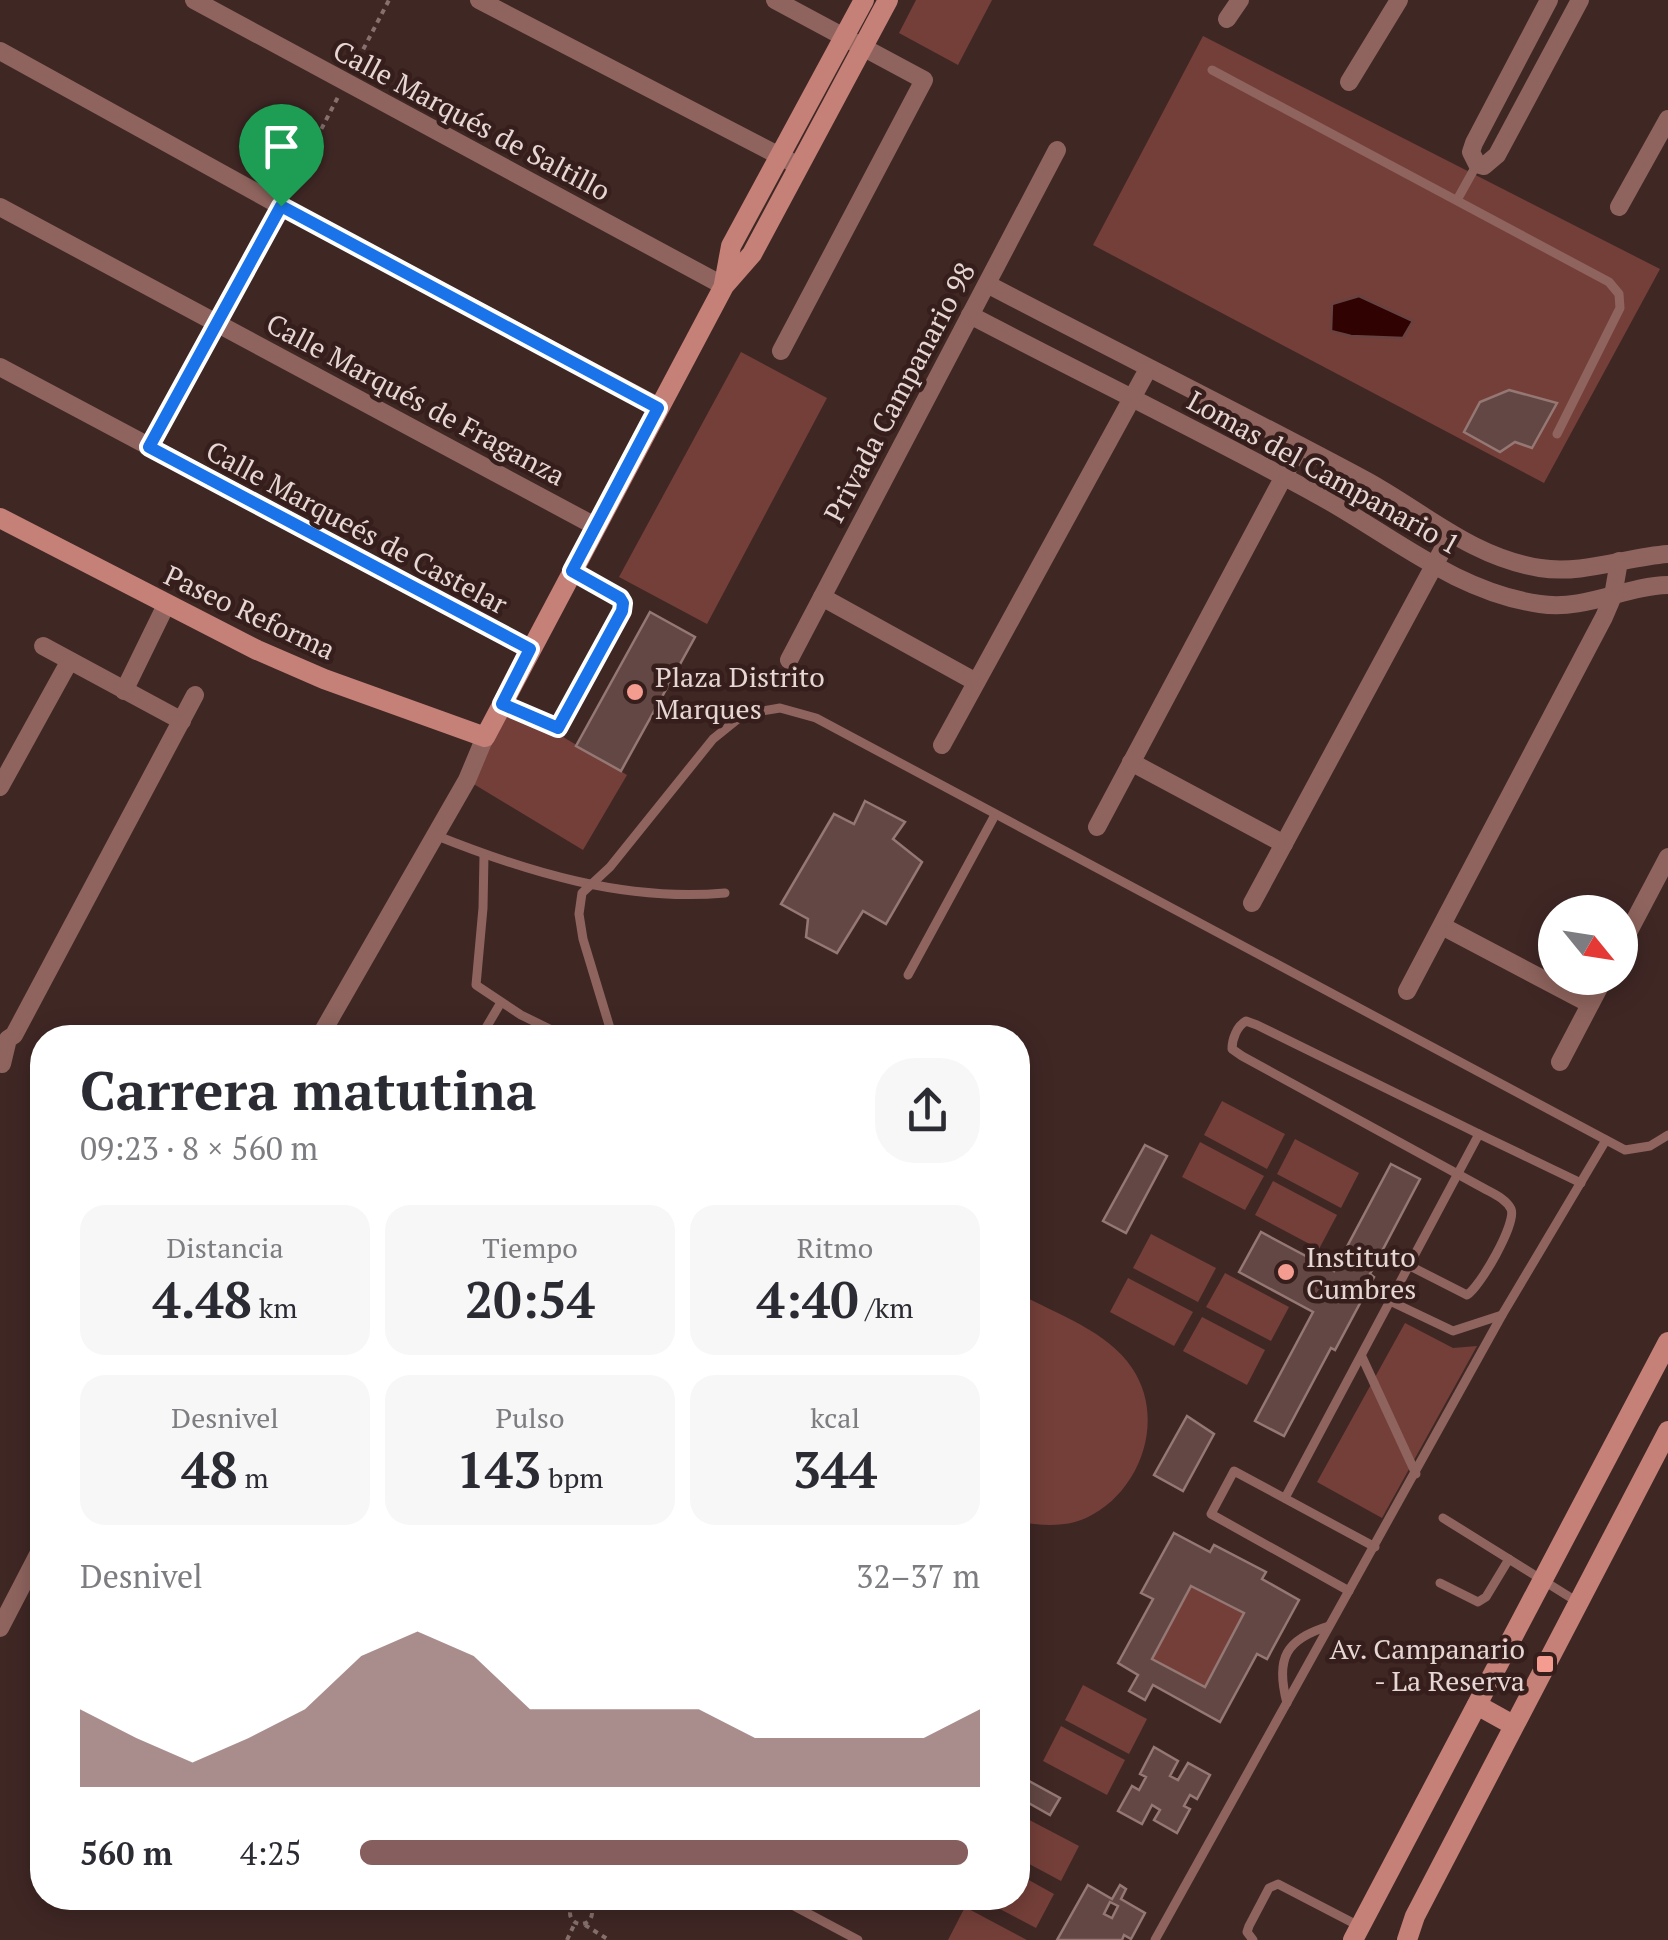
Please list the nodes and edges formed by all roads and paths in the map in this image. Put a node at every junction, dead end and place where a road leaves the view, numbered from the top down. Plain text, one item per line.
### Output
1 (194, 0) edge
2 (389, 0) edge
3 (479, 0) edge
4 (776, 0) edge
5 (864, 0) edge
6 (888, 0) edge
7 (1240, 0) edge
8 (1399, 0) edge
9 (1549, 0) edge
10 (1580, 0) edge
11 (1227, 19) dead end
12 (854, 42) junction
13 (0, 50) edge
14 (1212, 70) dead end
15 (1350, 82) dead end
16 (346, 84) junction
17 (1668, 119) edge
18 (1057, 150) dead end
19 (790, 161) junction
20 (1476, 164) junction
21 (1457, 200) junction
22 (281, 206) junction
23 (0, 207) edge
24 (1619, 208) dead end
25 (987, 284) junction
26 (724, 286) junction
27 (970, 315) junction
28 (217, 324) junction
29 (782, 351) dead end
30 (0, 367) edge
31 (1148, 369) junction
32 (1132, 398) junction
33 (658, 408) junction
34 (1557, 434) dead end
35 (1300, 446) junction
36 (149, 447) junction
37 (1283, 476) junction
38 (0, 518) edge
39 (595, 526) junction
40 (1450, 536) junction
41 (1668, 554) edge
42 (1618, 560) junction
43 (1432, 566) junction
44 (572, 571) junction
45 (1668, 585) edge
46 (1613, 596) junction
47 (822, 598) junction
48 (166, 605) junction
49 (43, 646) dead end
50 (530, 649) junction
51 (789, 660) dead end
52 (69, 662) junction
53 (976, 682) junction
54 (124, 690) junction
55 (196, 694) dead end
56 (502, 704) junction
57 (182, 721) junction
58 (485, 737) junction
59 (942, 746) dead end
60 (1131, 762) junction
61 (0, 787) edge
62 (995, 815) junction
63 (1097, 827) dead end
64 (435, 835) junction
65 (1284, 844) junction
66 (484, 855) junction
67 (1668, 857) edge
68 (590, 885) junction
69 (725, 893) dead end
70 (1252, 903) dead end
71 (1638, 914) edge
72 (1442, 926) junction
73 (908, 974) dead end
74 (1407, 991) dead end
75 (1595, 995) edge
76 (500, 1004) junction
77 (1590, 1004) junction
78 (326, 1025) edge
79 (488, 1025) edge
80 (542, 1025) edge
81 (610, 1025) edge
82 (4, 1039) edge
83 (1560, 1062) dead end
84 (2, 1064) edge
85 (1479, 1134) junction
86 (1668, 1135) edge
87 (1606, 1140) junction
88 (1459, 1175) junction
89 (1581, 1184) junction
90 (1410, 1266) junction
91 (1392, 1302) junction
92 (1502, 1315) junction
93 (1668, 1342) edge
94 (1362, 1357) junction
95 (1668, 1431) edge
96 (1416, 1474) junction
97 (1285, 1498) junction
98 (1443, 1518) dead end
99 (1375, 1547) junction
100 (1509, 1559) junction
101 (30, 1570) edge
102 (1543, 1580) junction
103 (1440, 1583) dead end
104 (1349, 1591) junction
105 (1577, 1602) junction
106 (1330, 1626) junction
107 (0, 1628) edge
108 (1287, 1703) junction
109 (1477, 1705) junction
110 (1513, 1725) junction
111 (571, 1910) edge
112 (592, 1910) edge
113 (801, 1910) edge
114 (575, 1923) junction
115 (585, 1925) junction
116 (1356, 1933) edge
117 (566, 1940) edge
118 (609, 1940) edge
119 (858, 1940) edge
120 (1155, 1940) edge
121 (1253, 1940) edge
122 (1407, 1940) edge

1 - 16 street, Calle Marqués de Saltillo
2 - 16 path
3 - 19 street
4 - 12 street
5 - 12 street
6 - 12 street
7 - 11 street
8 - 15 street
9 - 20 street
10 - 20 street
12 - 19 street
12 - 29 street
13 - 22 street
14 - 21 lane
16 - 22 path
16 - 26 street, Calle Marqués de Saltillo
17 - 24 street
18 - 25 street, Privada Campanario 98
19 - 26 street
20 - 21 lane
21 - 34 lane
22 - 28 path
22 - 33 street
23 - 28 street, Calle Marqués de Fraganza
25 - 27 street, Privada Campanario 98
25 - 31 street, Lomas del Campanario 1
26 - 33 street
27 - 32 street, Lomas del Campanario 1
27 - 47 street, Privada Campanario 98
28 - 36 path
28 - 39 street, Calle Marqués de Fraganza
30 - 36 street, Calle Marqueés de Castelar
31 - 32 street
31 - 35 street, Lomas del Campanario 1
32 - 37 street, Lomas del Campanario 1
32 - 53 street
33 - 39 street
35 - 37 street
35 - 40 street, Lomas del Campanario 1
36 - 50 street, Calle Marqueés de Castelar
37 - 43 street, Lomas del Campanario 1
37 - 60 street
38 - 48 street, Paseo Reforma
39 - 44 street
40 - 42 street, Lomas del Campanario 1
40 - 43 street
41 - 42 street, Lomas del Campanario 1
42 - 46 street
43 - 46 street, Lomas del Campanario 1
43 - 65 street
44 - 50 street
44 - 56 lane
45 - 46 street, Lomas del Campanario 1
46 - 72 street
47 - 51 street, Privada Campanario 98
47 - 53 street
48 - 54 street
48 - 58 street, Paseo Reforma
49 - 52 street
50 - 56 street
52 - 54 street
52 - 61 street
53 - 59 street
54 - 57 street
55 - 57 street
56 - 58 street
57 - 82 street
58 - 64 street
60 - 63 street
60 - 65 street
62 - 68 lane
62 - 73 lane
62 - 87 lane
64 - 66 lane
64 - 78 street
65 - 70 street
66 - 68 lane
66 - 76 lane
67 - 71 street
68 - 69 lane
68 - 81 lane
72 - 74 street
72 - 77 street
75 - 77 street
76 - 79 lane
76 - 80 lane
77 - 83 street
82 - 84 street
85 - 88 lane
85 - 88 lane
85 - 89 lane
86 - 87 lane
87 - 89 lane
88 - 90 lane
88 - 90 lane
89 - 92 lane
90 - 91 lane
91 - 92 lane
91 - 94 lane
92 - 96 lane
93 - 102 street
94 - 96 lane
94 - 97 lane
95 - 105 street
96 - 99 lane
97 - 99 lane
97 - 104 lane
98 - 100 lane
99 - 104 lane
100 - 102 lane
100 - 103 lane
101 - 107 street
102 - 105 lane
102 - 109 street
104 - 106 lane
105 - 110 street
106 - 108 lane
106 - 108 lane
108 - 120 lane
109 - 110 street
109 - 116 street
110 - 122 street
111 - 114 path
112 - 115 path
113 - 119 lane
114 - 115 path
114 - 117 path
115 - 118 path
116 - 121 lane

